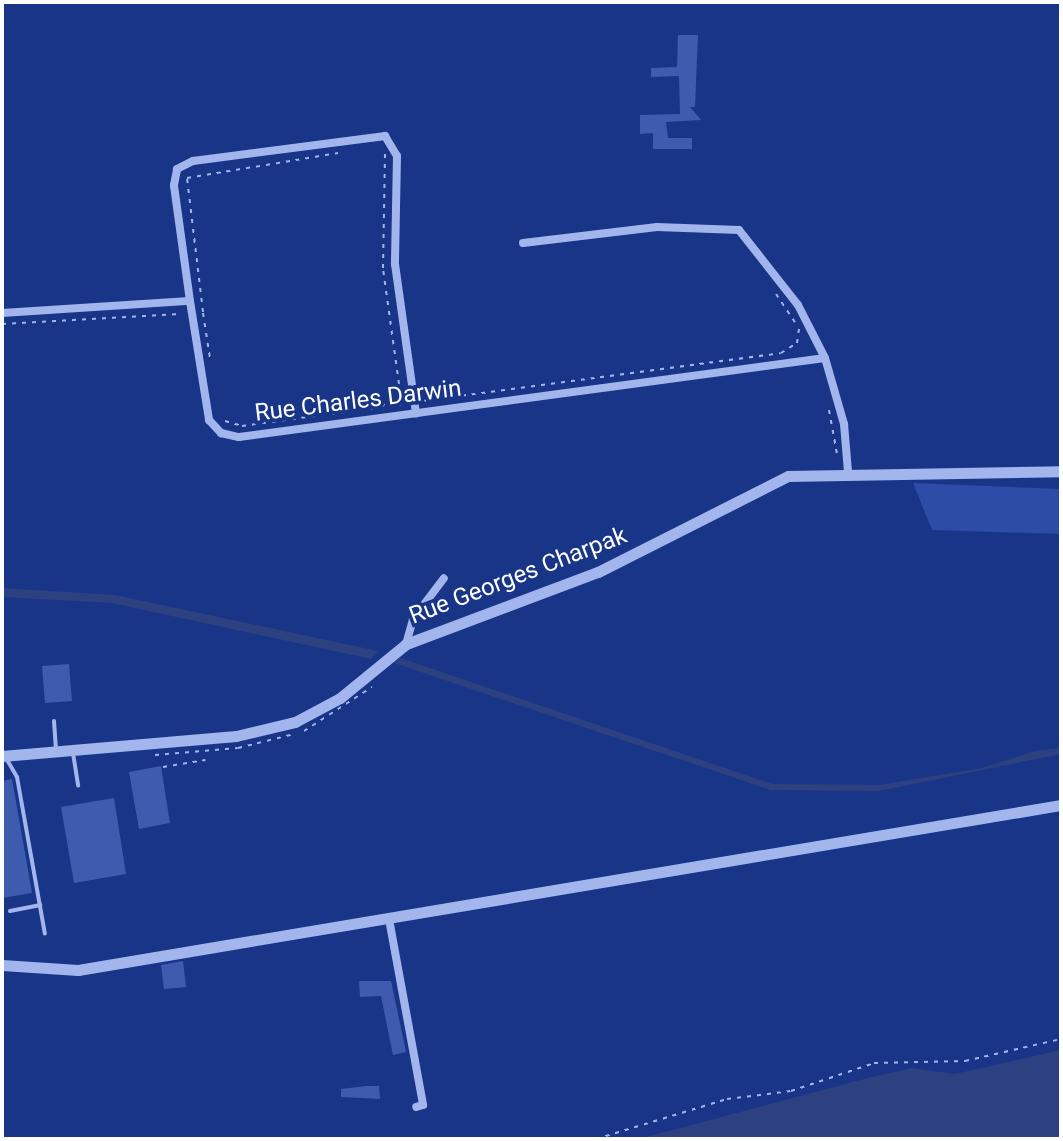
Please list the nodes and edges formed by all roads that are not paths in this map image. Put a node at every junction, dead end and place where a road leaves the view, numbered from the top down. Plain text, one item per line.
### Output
1 (523, 243) dead end
2 (190, 301) junction
3 (2, 313) edge
4 (825, 358) junction
5 (416, 414) junction
6 (1061, 471) edge
7 (848, 472) junction
8 (444, 578) dead end
9 (406, 644) junction
10 (54, 721) dead end
11 (73, 751) junction
12 (56, 752) junction
13 (4, 756) edge
14 (78, 786) dead end
15 (1061, 805) edge
16 (40, 905) junction
17 (10, 911) dead end
18 (389, 919) junction
19 (45, 934) dead end
20 (5, 965) edge
21 (416, 1107) dead end

1 - 4 street
2 - 3 street
2 - 5 street, Rue Charles Darwin
2 - 5 street, Rue Charles Darwin
4 - 5 street, Rue Charles Darwin
4 - 7 street
6 - 7 street, Rue Georges Charpak
7 - 9 street, Rue Georges Charpak
8 - 9 street
9 - 11 street, Rue Georges Charpak
10 - 12 lane
11 - 12 street, Rue Georges Charpak
11 - 14 lane
12 - 13 street, Rue Georges Charpak
13 - 16 lane
15 - 18 street
16 - 17 lane
16 - 19 lane
18 - 20 street
18 - 21 street

